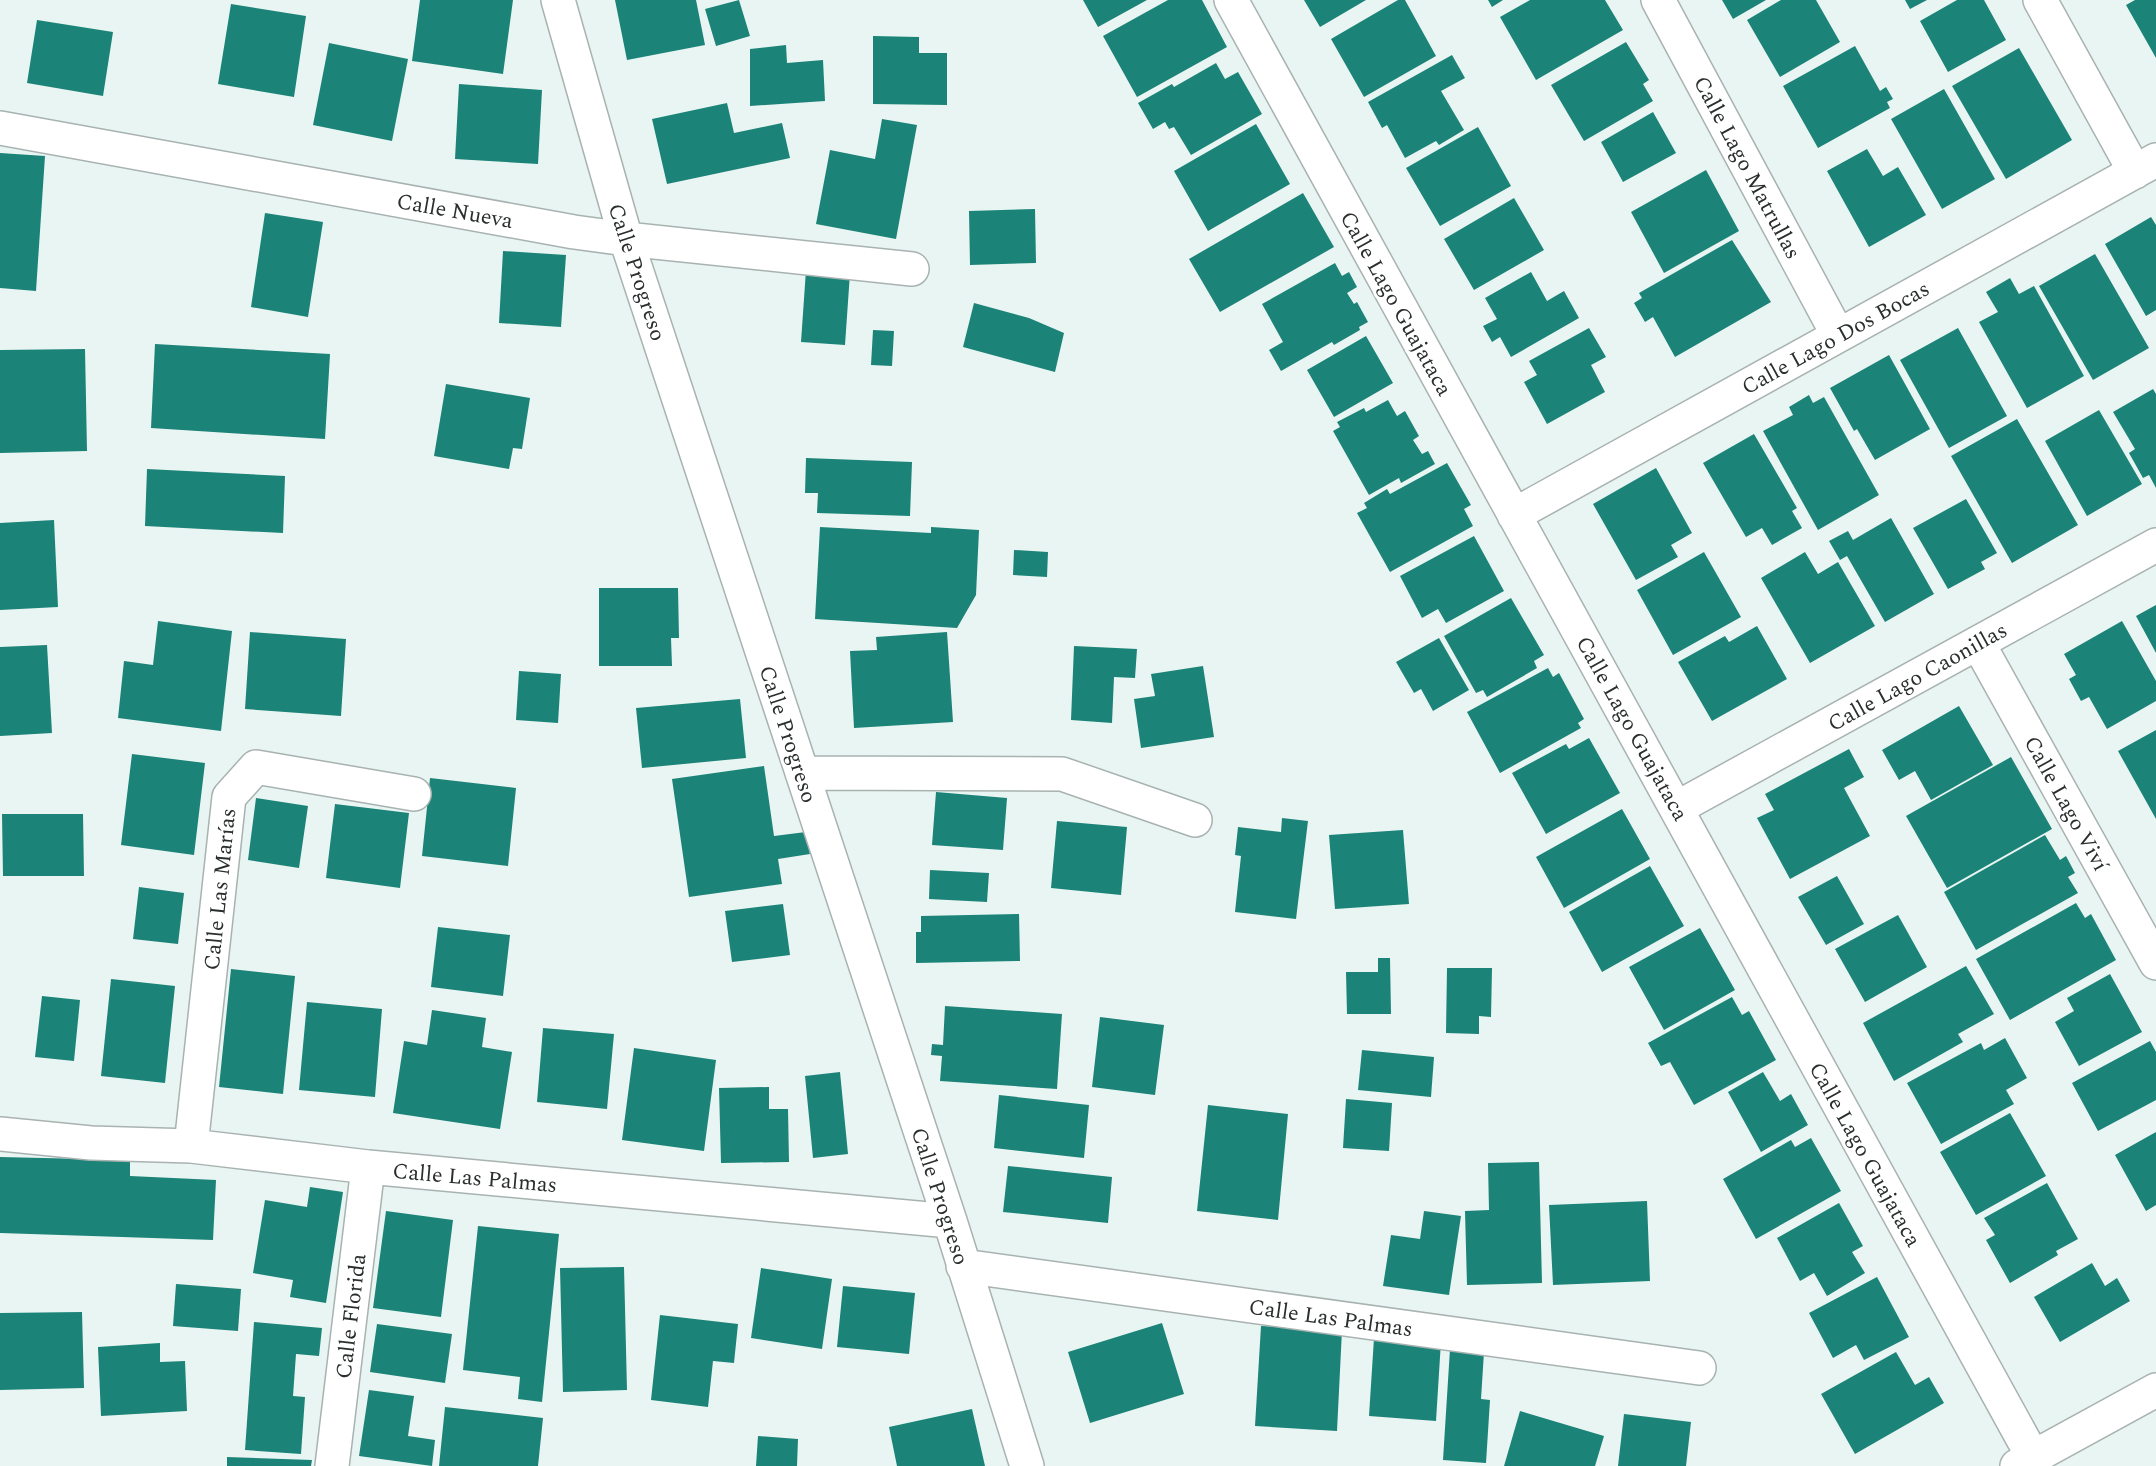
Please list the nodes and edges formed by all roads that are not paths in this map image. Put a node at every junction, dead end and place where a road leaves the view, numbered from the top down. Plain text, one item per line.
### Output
1 (558, 0) edge
2 (1231, 0) edge
3 (1658, 0) edge
4 (2040, 0) edge
5 (0, 128) edge
6 (2145, 166) edge
7 (626, 239) junction
8 (912, 269) dead end
9 (1838, 334) junction
10 (1514, 515) junction
11 (2156, 545) edge
12 (1978, 643) junction
13 (802, 773) junction
14 (414, 794) dead end
15 (1677, 808) junction
16 (1196, 820) dead end
17 (2156, 963) edge
18 (0, 1134) edge
19 (191, 1146) junction
20 (368, 1167) junction
21 (950, 1221) junction
22 (963, 1266) junction
23 (1698, 1368) dead end
24 (2156, 1390) edge
25 (2025, 1462) edge
26 (332, 1466) edge
27 (1027, 1466) edge

1 - 7 street, Calle Progreso
2 - 10 street, Calle Lago Guajataca
3 - 9 street, Calle Lago Matrullas
4 - 6 street
5 - 7 street, Calle Nueva
6 - 9 street, Calle Lago Dos Bocas
7 - 8 street, Calle Nueva
7 - 13 street, Calle Progreso
9 - 10 street, Calle Lago Dos Bocas
10 - 15 street, Calle Lago Guajataca
11 - 12 street, Calle Lago Caonillas
12 - 15 street, Calle Lago Caonillas
12 - 17 street, Calle Lago Viví
13 - 16 street
13 - 21 street, Calle Progreso
14 - 19 street, Calle Las Marías
15 - 25 street, Calle Lago Guajataca
18 - 19 street, Calle Las Palmas
19 - 20 street, Calle Las Palmas
20 - 21 street, Calle Las Palmas
20 - 26 street, Calle Florida
21 - 22 street, Calle Progreso
22 - 23 street, Calle Las Palmas
22 - 27 street, Calle Progreso
24 - 25 street

